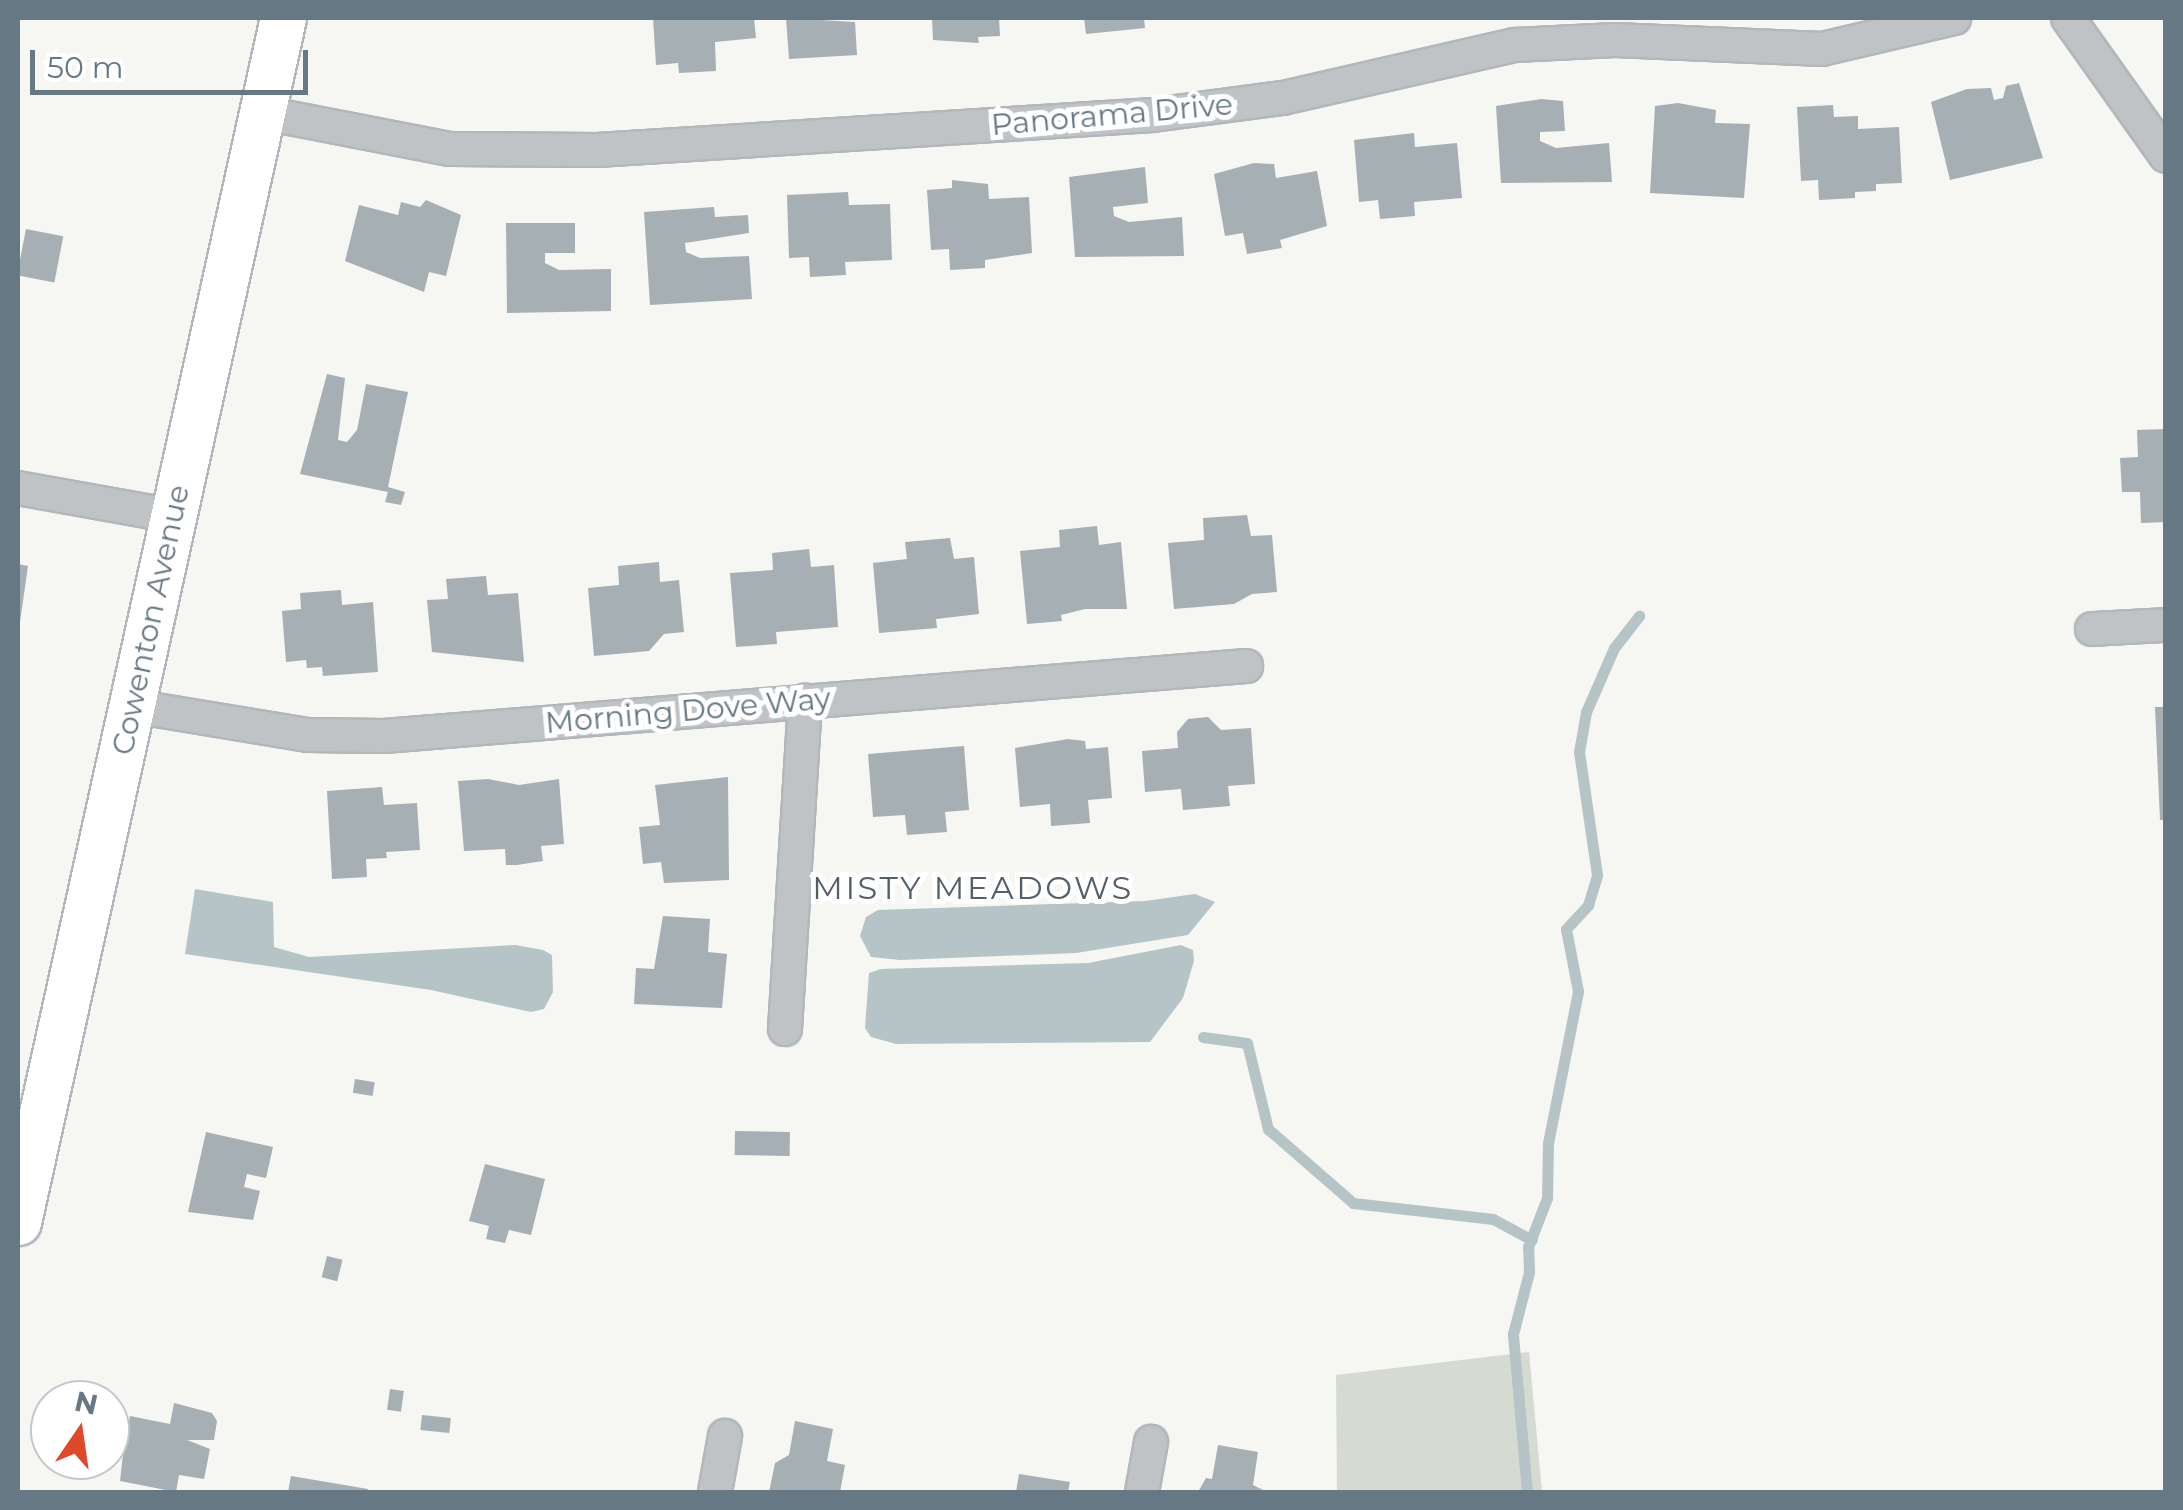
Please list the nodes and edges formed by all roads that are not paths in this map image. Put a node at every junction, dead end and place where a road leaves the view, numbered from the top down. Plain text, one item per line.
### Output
1 (283, 18) edge
2 (1954, 18) edge
3 (2068, 18) edge
4 (1711, 31) edge
5 (264, 113) junction
6 (2166, 156) edge
7 (18, 488) edge
8 (174, 516) junction
9 (2166, 625) edge
10 (2092, 629) dead end
11 (1246, 666) dead end
12 (806, 702) junction
13 (132, 706) junction
14 (785, 1030) dead end
15 (18, 1222) edge
16 (725, 1436) dead end
17 (1151, 1442) dead end
18 (715, 1492) edge
19 (1142, 1492) edge

1 - 5 street, Cowenton Avenue
2 - 4 street, Panorama Drive
3 - 6 street
4 - 5 street, Panorama Drive
5 - 8 street, Cowenton Avenue
7 - 8 street
8 - 13 street, Cowenton Avenue
9 - 10 street
11 - 12 street, Morning Dove Way
12 - 13 street, Morning Dove Way
12 - 14 street
13 - 15 street, Cowenton Avenue
16 - 18 street
17 - 19 street

